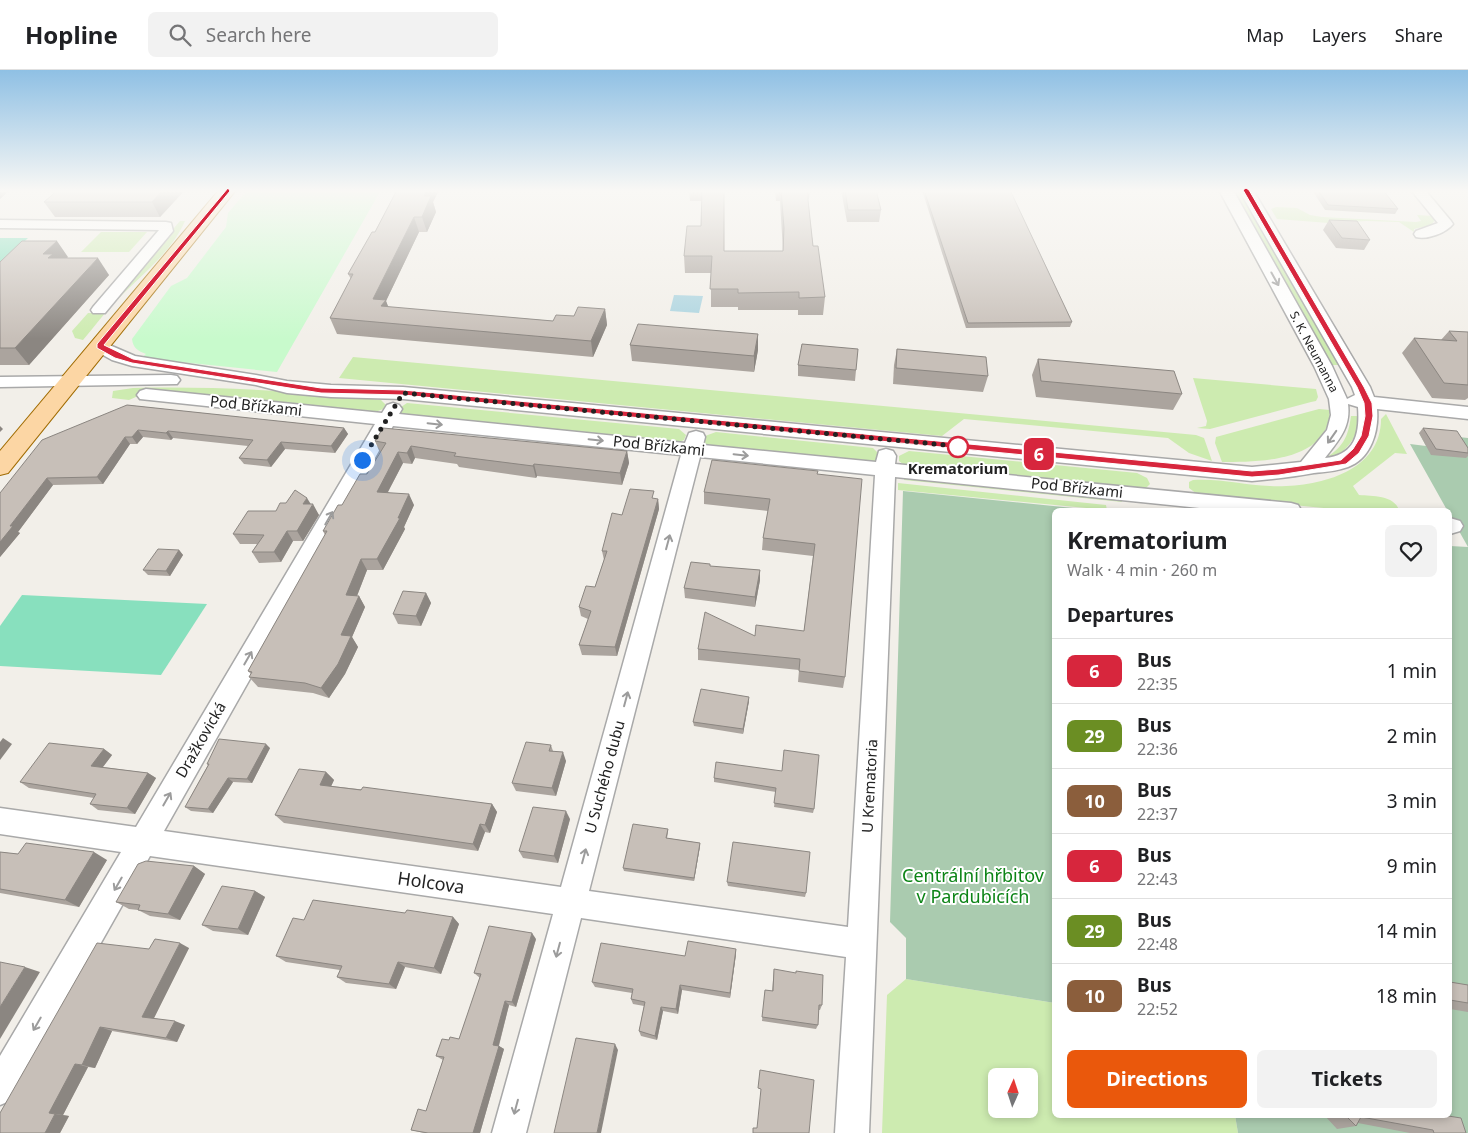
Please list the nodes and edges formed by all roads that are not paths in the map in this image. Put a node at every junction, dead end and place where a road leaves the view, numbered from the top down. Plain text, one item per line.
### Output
1 (159, 240) edge
2 (187, 240) edge
3 (1253, 240) edge
4 (1275, 240) edge
5 (99, 310) dead end
6 (100, 346) junction
7 (256, 380) junction
8 (0, 382) edge
9 (70, 382) junction
10 (403, 393) junction
11 (146, 395) dead end
12 (1338, 400) junction
13 (1368, 403) junction
14 (1400, 406) junction
15 (1468, 413) edge
16 (386, 419) junction
17 (700, 422) junction
18 (1468, 427) edge
19 (887, 440) junction
20 (692, 450) junction
21 (1163, 466) junction
22 (0, 467) edge
23 (1307, 468) junction
24 (886, 469) junction
25 (1172, 498) junction
26 (1271, 508) edge
27 (0, 821) edge
28 (142, 841) junction
29 (571, 903) junction
30 (862, 944) junction
31 (0, 1088) edge
32 (509, 1133) edge
33 (852, 1133) edge

1 - 5 street
2 - 6 main road
3 -> 12 street, S. K. Neumanna
4 - 13 street, S. K. Neumanna
6 - 7 street, Pod Břízkami
6 - 9 main road
7 - 9 street, Pod Břízkami
7 - 10 street, Pod Břízkami
8 - 9 street, Pod Břízkami
9 - 22 main road
10 - 16 street, Dražkovická
10 - 17 street, Pod Břízkami
11 - 16 street, Pod Břízkami
12 - 13 street
12 -> 23 street, S. K. Neumanna
13 - 14 street
13 - 23 street, S. K. Neumanna
14 - 15 street
14 - 18 street
16 -> 20 street, Pod Břízkami
28 -> 16 street, Dražkovická
17 - 19 street, Pod Břízkami
17 - 20 street, U Suchého dubu
19 - 21 street, Pod Břízkami
19 - 24 street, U Krematoria
20 -> 24 street, Pod Břízkami
29 -> 20 street, U Suchého dubu
21 - 23 street, Pod Břízkami
21 - 25 street
24 - 25 street, Pod Břízkami
24 - 30 street, U Krematoria
25 - 26 street, Pod Břízkami
27 - 28 street, Holcova
28 - 29 street, Holcova
28 -> 31 street, Dražkovická
29 - 30 street, Holcova
29 -> 32 street, U Suchého dubu
30 - 33 street, U Krematoria

